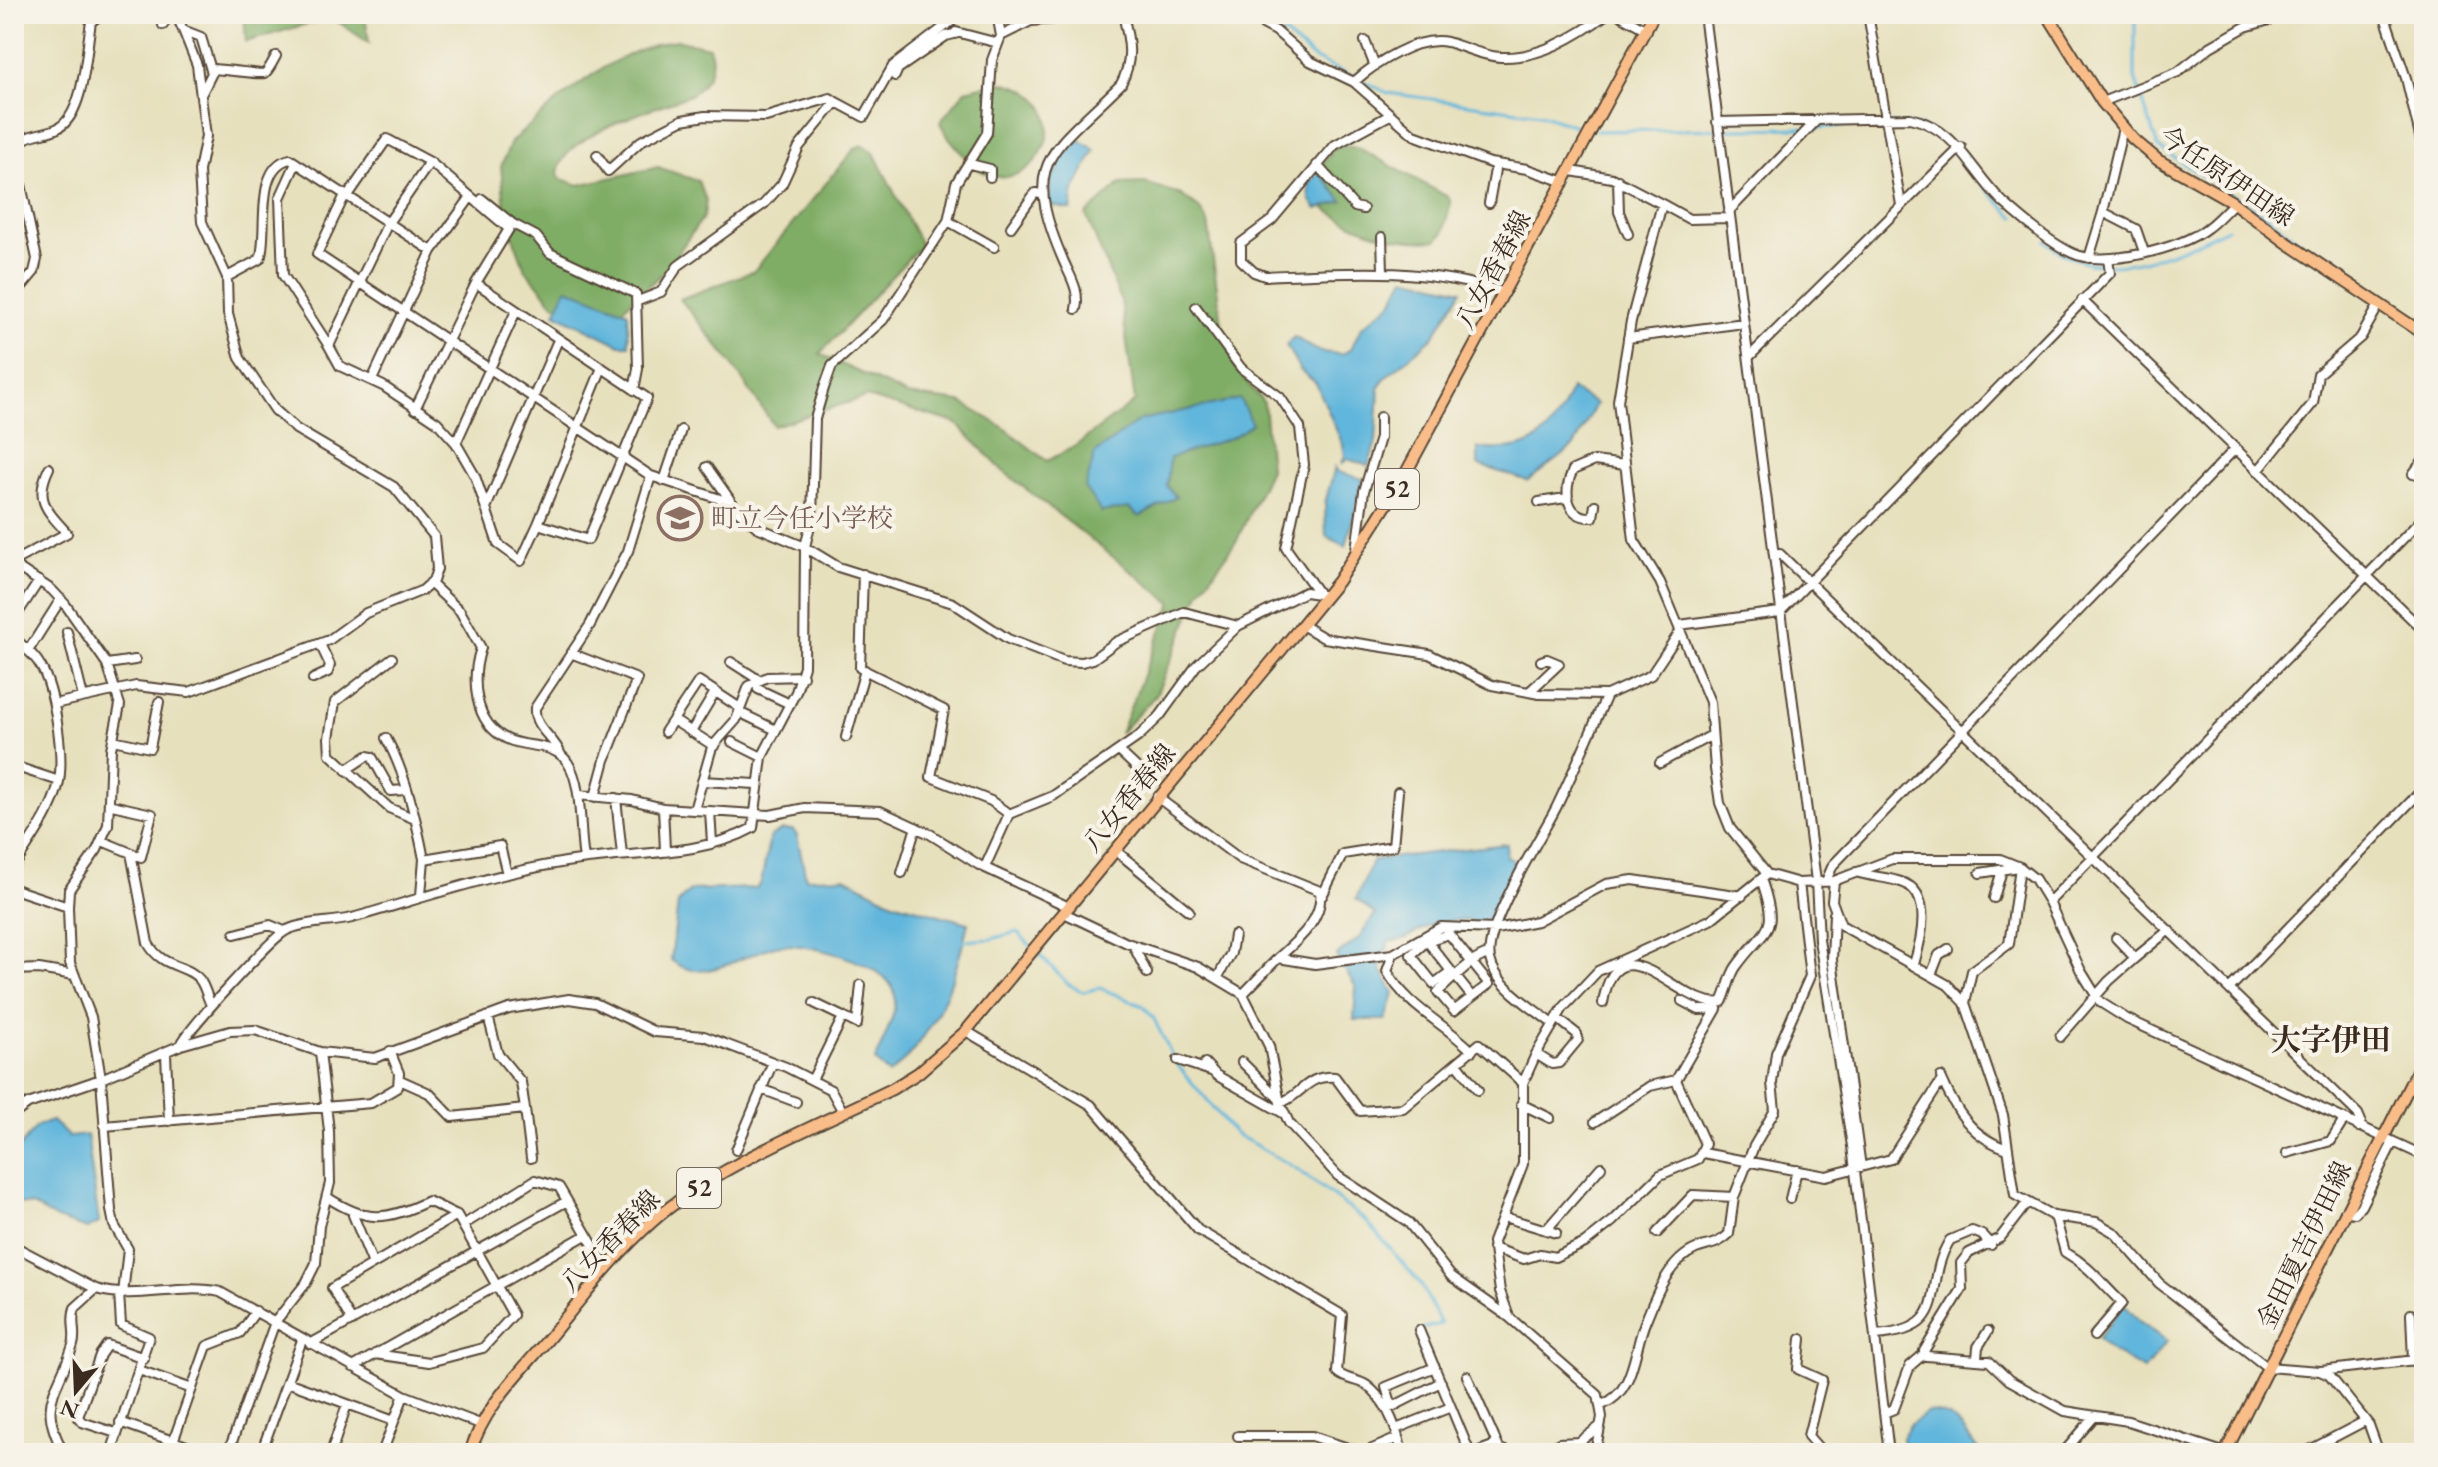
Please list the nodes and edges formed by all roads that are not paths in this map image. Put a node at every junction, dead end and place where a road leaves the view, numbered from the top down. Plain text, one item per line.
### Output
1 (101, 14) edge
2 (168, 14) edge
3 (176, 14) edge
4 (933, 14) edge
5 (961, 14) edge
6 (997, 14) edge
7 (1072, 14) edge
8 (1123, 14) edge
9 (1244, 14) edge
10 (1607, 14) edge
11 (1618, 14) edge
12 (1654, 14) edge
13 (1704, 14) edge
14 (1868, 14) edge
15 (2047, 14) edge
16 (2290, 14) edge
17 (2384, 14) edge
18 (88, 18) edge
19 (163, 25) dead end
20 (946, 25) junction
21 (183, 30) junction
22 (1647, 30) junction
23 (958, 33) junction
24 (999, 40) junction
25 (1365, 41) dead end
26 (276, 56) dead end
27 (1374, 64) junction
28 (212, 69) junction
29 (895, 76) dead end
30 (1354, 82) junction
31 (201, 93) junction
32 (836, 102) junction
33 (2102, 102) junction
34 (1390, 115) junction
35 (1886, 120) junction
36 (1816, 121) junction
37 (1717, 122) junction
38 (2123, 128) junction
39 (1959, 148) junction
40 (14, 149) edge
41 (2424, 153) edge
42 (597, 155) dead end
43 (430, 162) junction
44 (296, 163) junction
45 (970, 164) junction
46 (1496, 164) junction
47 (1317, 165) junction
48 (1571, 171) junction
49 (990, 177) dead end
50 (1618, 180) junction
51 (1565, 182) junction
52 (1041, 194) junction
53 (346, 196) junction
54 (470, 198) junction
55 (482, 199) dead end
56 (1489, 203) dead end
57 (2234, 203) junction
58 (1662, 204) junction
59 (1901, 205) junction
60 (1363, 209) dead end
61 (2103, 212) junction
62 (1729, 215) junction
63 (948, 221) junction
64 (388, 223) junction
65 (511, 226) junction
66 (1011, 227) dead end
67 (1628, 234) dead end
68 (1382, 237) dead end
69 (994, 247) dead end
70 (432, 251) junction
71 (2144, 252) junction
72 (2089, 258) junction
73 (2108, 260) junction
74 (1383, 271) junction
75 (227, 277) junction
76 (360, 282) junction
77 (476, 283) junction
78 (1505, 293) junction
79 (14, 296) edge
80 (2082, 300) junction
81 (638, 301) junction
82 (2379, 305) junction
83 (1196, 307) dead end
84 (1076, 309) dead end
85 (405, 310) junction
86 (516, 311) junction
87 (1744, 323) junction
88 (2424, 334) edge
89 (1628, 338) junction
90 (448, 339) junction
91 (558, 340) junction
92 (329, 346) junction
93 (1749, 357) junction
94 (490, 368) junction
95 (601, 370) junction
96 (372, 380) junction
97 (634, 390) junction
98 (534, 396) junction
99 (415, 409) junction
100 (1380, 417) dead end
101 (579, 426) junction
102 (681, 430) dead end
103 (456, 443) junction
104 (2235, 449) junction
105 (622, 455) junction
106 (2424, 459) edge
107 (1625, 465) junction
108 (707, 467) dead end
109 (49, 468) dead end
110 (2258, 471) junction
111 (2413, 474) dead end
112 (651, 476) junction
113 (664, 481) junction
114 (1566, 498) junction
115 (1539, 502) dead end
116 (733, 505) junction
117 (1595, 505) dead end
118 (486, 508) junction
119 (2424, 517) edge
120 (538, 524) junction
121 (805, 547) junction
122 (1355, 555) junction
123 (1774, 555) junction
124 (14, 565) edge
125 (863, 574) junction
126 (2367, 576) junction
127 (39, 581) junction
128 (430, 583) junction
129 (1808, 583) junction
130 (1322, 593) junction
131 (14, 597) edge
132 (61, 599) junction
133 (24, 603) junction
134 (1780, 612) junction
135 (14, 619) edge
136 (1302, 625) junction
137 (1238, 626) junction
138 (1680, 628) junction
139 (2424, 631) edge
140 (88, 636) junction
141 (14, 638) edge
142 (320, 644) junction
143 (28, 651) junction
144 (573, 654) junction
145 (392, 658) dead end
146 (135, 660) dead end
147 (1541, 661) dead end
148 (731, 662) dead end
149 (107, 664) junction
150 (865, 670) junction
151 (803, 676) junction
152 (313, 679) dead end
153 (758, 685) junction
154 (116, 689) junction
155 (715, 692) junction
156 (1529, 692) junction
157 (1607, 695) junction
158 (83, 697) junction
159 (159, 702) dead end
160 (54, 704) junction
161 (790, 704) junction
162 (743, 712) junction
163 (673, 720) junction
164 (541, 727) junction
165 (776, 730) junction
166 (1962, 731) junction
167 (665, 732) dead end
168 (691, 732) junction
169 (1712, 735) junction
170 (846, 737) dead end
171 (386, 738) dead end
172 (113, 740) junction
173 (732, 742) dead end
174 (536, 745) junction
175 (714, 746) junction
176 (1119, 751) junction
177 (561, 756) junction
178 (762, 757) junction
179 (1660, 763) dead end
180 (14, 766) edge
181 (346, 770) junction
182 (59, 781) junction
183 (702, 781) junction
184 (1151, 781) dead end
185 (756, 784) junction
186 (2424, 788) edge
187 (406, 790) junction
188 (1398, 792) dead end
189 (579, 795) junction
190 (595, 797) junction
191 (1157, 797) junction
192 (616, 798) junction
193 (112, 805) junction
194 (663, 808) junction
195 (694, 810) junction
196 (710, 811) junction
197 (756, 813) junction
198 (1009, 814) junction
199 (415, 819) junction
200 (916, 827) junction
201 (102, 841) junction
202 (712, 843) junction
203 (665, 850) junction
204 (1115, 850) junction
205 (131, 853) junction
206 (622, 855) junction
207 (2094, 858) junction
208 (424, 859) junction
209 (584, 859) junction
210 (14, 867) edge
211 (985, 867) junction
212 (2020, 867) junction
213 (2002, 870) junction
214 (1856, 872) junction
215 (902, 873) dead end
216 (1980, 873) dead end
217 (507, 874) junction
218 (1764, 877) junction
219 (1826, 881) junction
220 (1799, 883) junction
221 (14, 889) edge
222 (421, 895) junction
223 (1322, 896) junction
224 (1742, 896) junction
225 (1994, 898) dead end
226 (2049, 902) junction
227 (68, 907) junction
228 (1066, 910) junction
229 (1189, 911) dead end
230 (1835, 914) junction
231 (1496, 929) junction
232 (2169, 930) junction
233 (284, 931) junction
234 (235, 934) dead end
235 (1234, 935) dead end
236 (2116, 938) dead end
237 (1427, 941) junction
238 (1133, 945) junction
239 (1948, 949) dead end
240 (1489, 954) junction
241 (1391, 955) junction
242 (1630, 956) junction
243 (1278, 958) junction
244 (2135, 958) junction
245 (1472, 963) junction
246 (1914, 964) junction
247 (1643, 966) junction
248 (14, 970) edge
249 (1147, 973) dead end
250 (74, 975) junction
251 (1931, 975) junction
252 (1218, 977) junction
253 (1456, 977) junction
254 (861, 985) dead end
255 (2229, 989) junction
256 (1243, 994) junction
257 (2096, 996) junction
258 (1472, 997) junction
259 (1682, 1001) dead end
260 (814, 1003) dead end
261 (1603, 1003) dead end
262 (1965, 1003) junction
263 (211, 1005) junction
264 (1719, 1006) junction
265 (488, 1016) junction
266 (843, 1017) junction
267 (1555, 1021) junction
268 (966, 1031) junction
269 (2060, 1037) dead end
270 (181, 1045) junction
271 (390, 1051) junction
272 (1472, 1051) junction
273 (320, 1052) junction
274 (166, 1054) junction
275 (1536, 1054) junction
276 (2424, 1057) edge
277 (1178, 1060) dead end
278 (773, 1062) junction
279 (1242, 1062) dead end
280 (1205, 1063) dead end
281 (1457, 1063) junction
282 (1213, 1071) junction
283 (101, 1079) junction
284 (400, 1080) junction
285 (812, 1080) junction
286 (1676, 1080) junction
287 (1523, 1083) junction
288 (761, 1089) junction
289 (1478, 1090) dead end
290 (796, 1102) dead end
291 (1280, 1102) junction
292 (1521, 1104) junction
293 (327, 1108) junction
294 (525, 1109) junction
295 (843, 1112) junction
296 (1283, 1113) junction
297 (14, 1114) edge
298 (1550, 1118) dead end
299 (2344, 1120) junction
300 (169, 1121) junction
301 (1595, 1122) dead end
302 (104, 1126) junction
303 (2358, 1127) junction
304 (2381, 1137) junction
305 (2393, 1142) junction
306 (2008, 1149) junction
307 (736, 1150) dead end
308 (1703, 1153) junction
309 (2287, 1153) dead end
310 (2424, 1156) edge
311 (531, 1158) dead end
312 (1748, 1160) junction
313 (1601, 1167) dead end
314 (1858, 1168) junction
315 (1797, 1170) junction
316 (327, 1197) junction
317 (1734, 1197) junction
318 (1790, 1199) dead end
319 (567, 1201) junction
320 (2027, 1203) junction
321 (2345, 1211) junction
322 (353, 1215) junction
323 (457, 1215) junction
324 (2055, 1216) junction
325 (1504, 1217) junction
326 (463, 1225) junction
327 (1546, 1230) junction
328 (1556, 1233) dead end
329 (1657, 1233) dead end
330 (586, 1235) junction
331 (1991, 1245) junction
332 (14, 1246) edge
333 (1493, 1248) junction
334 (477, 1251) junction
335 (373, 1264) junction
336 (607, 1269) junction
337 (496, 1285) junction
338 (96, 1289) junction
339 (121, 1293) junction
340 (256, 1311) junction
341 (2411, 1314) dead end
342 (1509, 1317) junction
343 (352, 1321) junction
344 (275, 1322) junction
345 (1419, 1330) dead end
346 (1988, 1331) dead end
347 (1875, 1335) junction
348 (2094, 1336) dead end
349 (1801, 1339) dead end
350 (306, 1342) junction
351 (1925, 1353) junction
352 (375, 1354) junction
353 (144, 1358) junction
354 (1977, 1358) junction
355 (2424, 1359) edge
356 (2413, 1361) junction
357 (353, 1367) junction
358 (1435, 1367) junction
359 (2267, 1367) junction
360 (139, 1370) junction
361 (2320, 1371) junction
362 (1467, 1376) dead end
363 (287, 1382) junction
364 (1441, 1382) junction
365 (192, 1389) junction
366 (404, 1395) junction
367 (347, 1404) junction
368 (1602, 1405) junction
369 (1451, 1407) junction
370 (1389, 1408) junction
371 (1884, 1413) junction
372 (2094, 1417) junction
373 (394, 1421) junction
374 (2365, 1421) junction
375 (120, 1422) junction
376 (480, 1424) junction
377 (1600, 1426) junction
378 (116, 1433) junction
379 (1397, 1434) junction
380 (1238, 1436) dead end
381 (173, 1441) junction
382 (1559, 1443) dead end
383 (1498, 1446) junction
384 (64, 1453) edge
385 (111, 1453) edge
386 (169, 1453) edge
387 (206, 1453) edge
388 (228, 1453) edge
389 (261, 1453) edge
390 (331, 1453) edge
391 (382, 1453) edge
392 (470, 1453) edge
393 (1402, 1453) edge
394 (1472, 1453) edge
395 (1510, 1453) edge
396 (1595, 1453) edge
397 (1823, 1453) edge
398 (1889, 1453) edge
399 (2063, 1453) edge
400 (2226, 1453) edge
401 (2304, 1453) edge
402 (2379, 1453) edge

1 - 18 street
2 - 19 street
3 - 21 street
4 - 20 street
5 - 20 street
6 - 24 street
7 - 24 street
8 - 52 street
9 - 30 street
10 - 27 street
11 - 22 street
12 - 22 main road, 八女香春線 / 52
13 - 37 street
14 - 35 street
15 - 33 main road, 今任原伊田線
16 - 33 street
17 - 41 street
18 - 40 street
20 - 23 street
20 - 32 street
21 - 28 street
21 - 31 street
22 - 48 main road, 八女香春線 / 52
23 - 24 street
23 - 29 street
24 - 45 street
25 - 27 street
26 - 28 street
27 - 30 street
28 - 31 street
30 - 34 street
31 - 75 street
32 - 42 street
32 - 81 street
33 - 38 main road, 今任原伊田線
34 - 46 street
34 - 47 street
35 - 36 street
35 - 39 street
35 - 59 street
36 - 37 street
36 - 62 street
37 - 62 street
38 - 57 main road, 今任原伊田線
38 - 61 street
39 - 59 street
39 - 72 street
40 - 79 street
43 - 53 street
43 - 54 street
43 - 64 street
44 - 53 street
44 - 75 street
44 - 92 street
45 - 49 street
45 - 63 street
46 - 51 street
46 - 56 street
47 - 60 street
47 - 74 street
48 - 50 street
48 - 51 main road, 八女香春線 / 52
50 - 58 street
50 - 67 street
51 - 78 main road, 八女香春線 / 52
52 - 66 street
52 - 84 street
53 - 64 street
53 - 76 street
54 - 65 street
54 - 70 street
55 - 65 street
57 - 71 street
57 - 82 main road, 今任原伊田線
58 - 62 street
58 - 89 street
59 - 93 street
61 - 71 street
61 - 72 street
62 - 87 street
63 - 69 street
63 - 121 street
64 - 70 street
64 - 76 street
65 - 77 street
65 - 81 street
68 - 74 street
70 - 85 street
71 - 73 street
72 - 73 street
73 - 80 street
74 - 78 street
75 - 128 street
76 - 85 street
76 - 92 street
77 - 86 street
77 - 90 street
78 - 122 main road, 八女香春線 / 52
80 - 104 street
80 - 129 street
81 - 97 street
82 - 88 main road, 今任原伊田線
82 - 110 street
83 - 130 street
85 - 90 street
85 - 96 street
86 - 91 street
86 - 94 street
87 - 89 street
87 - 93 street
89 - 107 street
90 - 94 street
90 - 99 street
91 - 95 street
91 - 98 street
92 - 96 street
93 - 123 street
94 - 98 street
94 - 103 street
95 - 97 street
95 - 101 street
96 - 99 street
97 - 105 street
98 - 101 street
98 - 118 street
99 - 103 street
100 - 122 street
101 - 105 street
101 - 120 street
102 - 113 street
103 - 118 street
104 - 110 street
104 - 166 street
105 - 112 street
105 - 120 street
106 - 111 street
107 - 114 street
107 - 138 street
108 - 116 street
109 - 124 street
110 - 126 street
112 - 113 street
112 - 144 street
113 - 116 street
114 - 115 street
114 - 117 street
116 - 121 street
118 - 120 street
119 - 126 street
121 - 125 street
121 - 151 street
122 - 130 main road, 八女香春線 / 52
123 - 129 street
123 - 134 street
124 - 127 street
125 - 137 street
125 - 150 street
126 - 139 street
126 - 207 street
127 - 132 street
127 - 133 street
128 - 142 street
128 - 174 street
129 - 134 street
129 - 166 street
130 - 136 main road, 八女香春線 / 52
130 - 137 street
131 - 133 street
132 - 140 street
132 - 143 street
133 - 135 street
134 - 138 street
134 - 219 street
136 - 156 street
136 - 191 main road, 八女香春線 / 52
137 - 176 street
138 - 157 street
138 - 169 street
140 - 149 street
140 - 158 street
141 - 143 street
142 - 152 street
142 - 154 street
143 - 160 street
144 - 164 street
144 - 190 street
145 - 181 street
146 - 149 street
147 - 156 street
148 - 153 street
149 - 154 street
150 - 170 street
150 - 198 street
151 - 153 street
151 - 161 street
153 - 161 street
153 - 162 street
154 - 158 street
154 - 172 street
155 - 162 street
155 - 163 street
155 - 168 street
156 - 157 street
157 - 231 street
158 - 160 street
159 - 172 street
160 - 182 street
161 - 165 street
162 - 165 street
162 - 175 street
163 - 167 street
163 - 168 street
164 - 174 street
164 - 177 street
165 - 178 street
166 - 207 street
166 - 219 street
168 - 175 street
169 - 179 street
169 - 218 street
171 - 187 street
172 - 193 street
173 - 178 street
174 - 177 street
175 - 183 street
176 - 184 street
176 - 198 street
177 - 189 street
178 - 185 street
180 - 182 street
181 - 187 street
181 - 199 street
182 - 210 street
183 - 185 street
183 - 195 street
185 - 197 street
186 - 255 street
187 - 199 street
188 - 223 street
189 - 190 street
189 - 209 street
190 - 192 street
191 - 204 main road, 八女香春線 / 52
191 - 223 street
192 - 194 street
192 - 206 street
193 - 201 street
193 - 205 street
194 - 195 street
194 - 203 street
195 - 196 street
196 - 197 street
196 - 202 street
197 - 200 street
197 - 202 street
198 - 211 street
199 - 208 street
200 - 211 street
200 - 215 street
201 - 205 street
201 - 227 street
202 - 203 street
203 - 206 street
204 - 228 main road, 八女香春線 / 52
204 - 229 street
205 - 263 street
206 - 209 street
207 - 226 street
207 - 232 street
208 - 217 street
208 - 222 street
209 - 217 street
211 - 228 street
212 - 213 street
212 - 214 street
212 - 226 street
212 - 262 street
213 - 216 street
213 - 225 street
214 - 219 street
214 - 246 street
217 - 222 street
218 - 220 street
218 - 224 street
218 - 264 street
219 - 220 street
219 - 230 street
219 - 314 street
220 - 312 street
221 - 227 street
222 - 233 street
223 - 243 street
224 - 231 street
224 - 242 street
226 - 257 street
227 - 250 street
228 - 238 street
228 - 268 main road, 八女香春線 / 52
230 - 246 street
230 - 314 street
231 - 240 street
231 - 241 street
232 - 244 street
232 - 255 street
233 - 234 street
233 - 263 street
235 - 252 street
236 - 244 street
237 - 237 street
237 - 245 street
238 - 249 street
238 - 252 street
239 - 251 street
240 - 245 street
240 - 267 street
241 - 243 street
241 - 272 street
242 - 247 street
242 - 267 street
243 - 256 street
244 - 257 street
245 - 253 street
245 - 258 street
246 - 251 street
247 - 261 street
247 - 264 street
248 - 250 street
250 - 283 street
251 - 262 street
252 - 256 street
253 - 258 street
253 - 258 street
254 - 266 street
255 - 303 street
256 - 291 street
257 - 269 street
257 - 299 street
259 - 264 street
260 - 266 street
262 - 306 street
263 - 270 street
264 - 286 street
265 - 271 street
265 - 278 street
265 - 294 street
266 - 285 street
267 - 275 street
267 - 275 street
268 - 295 main road, 八女香春線 / 52
268 - 370 street
270 - 273 street
270 - 274 street
271 - 273 street
271 - 284 street
272 - 281 street
272 - 287 street
273 - 293 street
274 - 283 street
274 - 300 street
275 - 287 street
276 - 304 main road, 金田夏吉伊田線
277 - 282 street
278 - 285 street
278 - 288 street
279 - 291 street
280 - 282 street
281 - 289 street
281 - 291 street
282 - 296 street
283 - 297 street
283 - 302 street
284 - 293 street
284 - 294 street
285 - 295 street
286 - 301 street
286 - 308 street
287 - 292 street
288 - 290 street
288 - 307 street
291 - 296 street
292 - 298 street
292 - 325 street
293 - 300 street
293 - 316 street
294 - 311 street
295 - 336 main road, 八女香春線 / 52
296 - 342 street
299 - 303 street
299 - 309 street
300 - 302 street
302 - 339 street
303 - 304 street
304 - 305 street
304 - 321 main road, 金田夏吉伊田線
305 - 310 street
305 - 321 street
306 - 314 street
306 - 320 street
308 - 312 street
308 - 333 street
312 - 315 street
312 - 317 street
313 - 327 street
314 - 315 street
314 - 347 street
315 - 318 street
316 - 322 street
316 - 344 street
317 - 329 street
317 - 368 street
319 - 326 street
319 - 330 street
319 - 334 street
320 - 324 street
320 - 331 street
321 - 359 main road, 金田夏吉伊田線
322 - 323 street
322 - 335 street
323 - 326 street
323 - 335 street
324 - 348 street
324 - 359 street
325 - 327 street
325 - 333 street
326 - 334 street
327 - 328 street
330 - 336 street
330 - 337 street
331 - 347 street
331 - 351 street
332 - 338 street
333 - 342 street
334 - 337 street
334 - 343 street
335 - 343 street
336 - 376 main road, 八女香春線 / 52
337 - 352 street
337 - 352 street
338 - 339 street
338 - 384 street
339 - 340 street
339 - 353 street
340 - 344 street
340 - 365 street
341 - 356 street
342 - 368 street
343 - 350 street
344 - 350 street
344 - 388 street
345 - 358 street
346 - 354 street
347 - 371 street
349 - 397 street
350 - 357 street
350 - 363 street
351 - 354 street
351 - 371 street
352 - 357 street
353 - 360 street
353 - 378 street
354 - 372 street
355 - 356 street
356 - 361 street
357 - 366 street
358 - 364 street
358 - 370 street
359 - 361 street
359 - 400 main road, 金田夏吉伊田線
360 - 365 street
360 - 375 street
361 - 374 street
362 - 383 street
363 - 367 street
363 - 389 street
364 - 369 street
364 - 370 street
365 - 381 street
366 - 373 street
366 - 376 street
367 - 373 street
367 - 390 street
368 - 377 street
369 - 379 street
369 - 394 street
370 - 379 street
371 - 398 street
372 - 399 street
372 - 400 street
373 - 391 street
374 - 401 street
374 - 402 street
375 - 378 street
375 - 381 street
376 - 392 main road, 八女香春線 / 52
377 - 382 street
377 - 396 street
378 - 385 street
379 - 380 street
379 - 393 street
381 - 386 street
381 - 387 street
383 - 394 street
383 - 395 street

